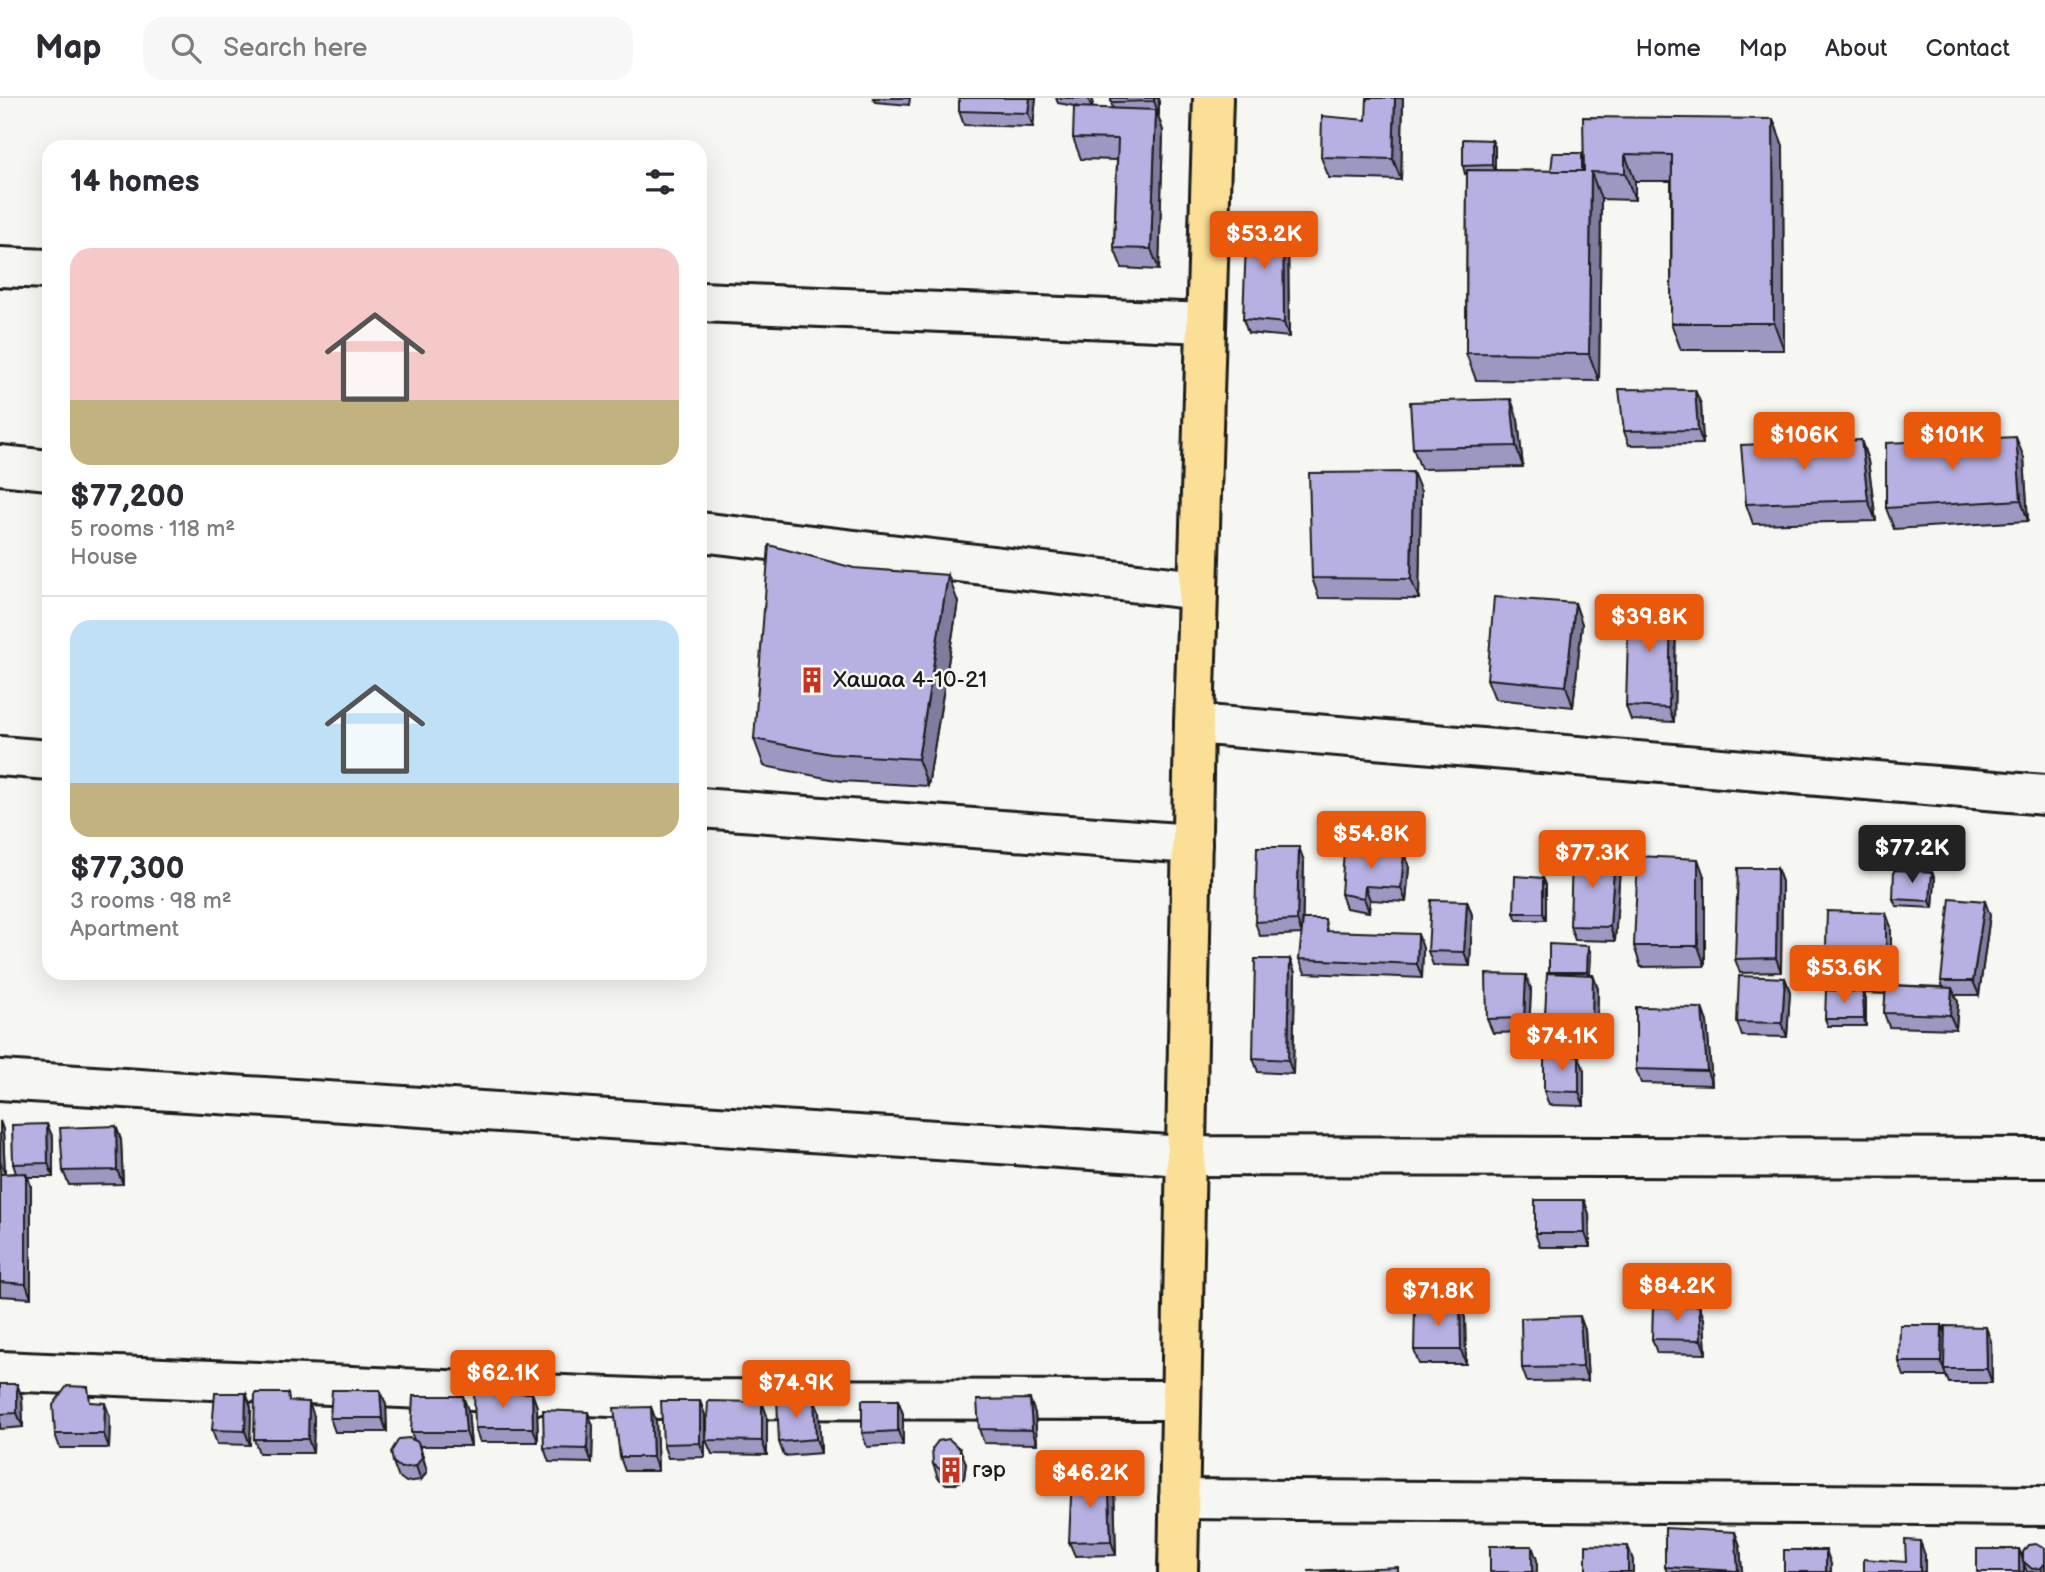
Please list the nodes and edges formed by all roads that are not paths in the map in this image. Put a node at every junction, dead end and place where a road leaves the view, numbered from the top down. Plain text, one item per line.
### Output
1 (1213, 98) edge
2 (0, 267) edge
3 (42, 269) edge
4 (707, 302) edge
5 (1206, 323) junction
6 (0, 465) edge
7 (42, 469) edge
8 (707, 533) edge
9 (1198, 590) junction
10 (1194, 724) junction
11 (0, 756) edge
12 (42, 759) edge
13 (2045, 795) edge
14 (707, 809) edge
15 (1192, 844) junction
16 (0, 1080) edge
17 (1185, 1156) junction
18 (2045, 1157) edge
19 (0, 1371) edge
20 (1181, 1400) junction
21 (1179, 1499) junction
22 (2045, 1506) edge
23 (1178, 1572) edge

1 - 5 main road
2 - 3 street
4 - 5 street
5 - 9 main road
6 - 7 street
8 - 9 street
9 - 10 main road
10 - 13 street
10 - 15 main road
11 - 12 street
14 - 15 street
15 - 17 main road
16 - 17 street
17 - 18 street
17 - 20 main road
19 - 20 street
20 - 21 main road
21 - 22 street
21 - 23 main road

